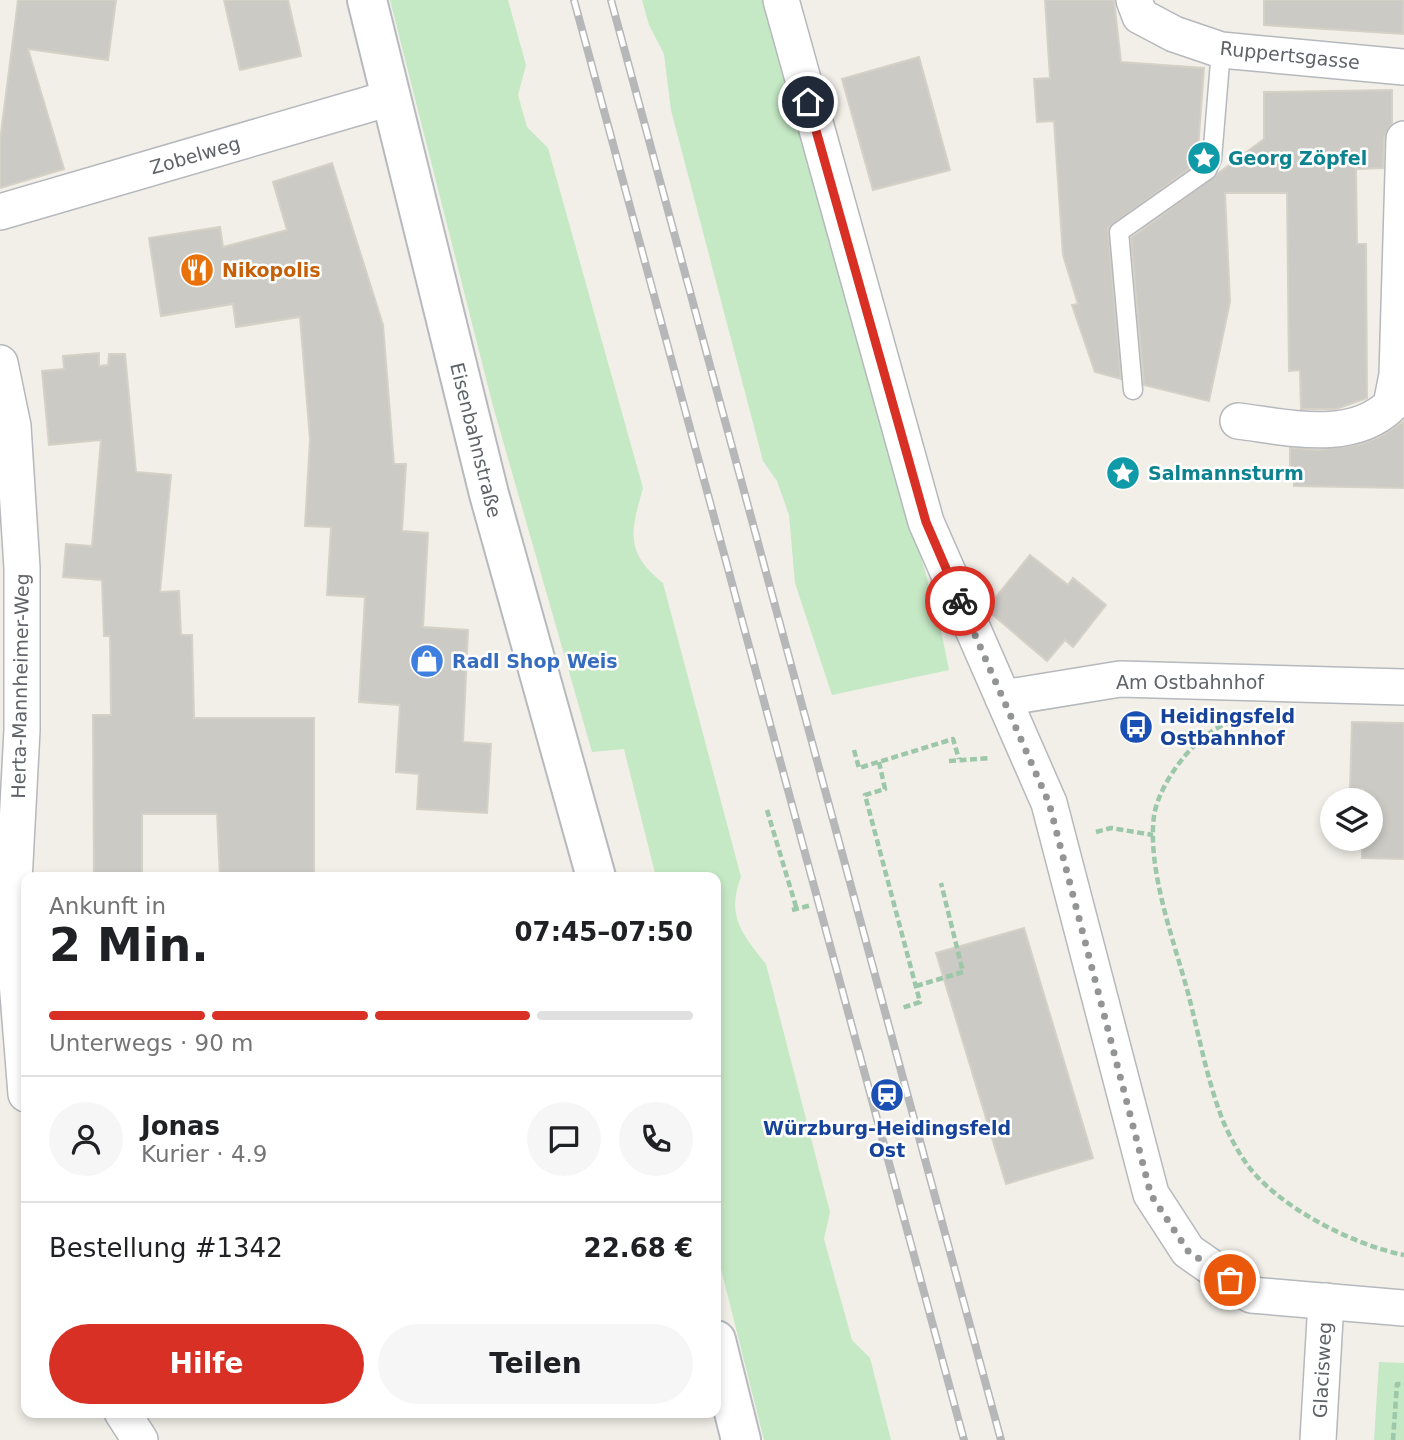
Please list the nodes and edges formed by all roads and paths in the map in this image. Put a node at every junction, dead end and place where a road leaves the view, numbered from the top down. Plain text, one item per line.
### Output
1 (367, 0) edge
2 (781, 0) edge
3 (1137, 8) edge
4 (1221, 50) junction
5 (1404, 67) edge
6 (390, 98) junction
7 (1404, 139) edge
8 (0, 212) edge
9 (0, 363) edge
10 (1133, 390) dead end
11 (1238, 421) dead end
12 (1404, 687) edge
13 (1003, 698) junction
14 (1240, 721) dead end
15 (854, 750) dead end
16 (959, 759) dead end
17 (878, 762) junction
18 (767, 810) dead end
19 (595, 872) edge
20 (941, 883) dead end
21 (812, 905) dead end
22 (916, 986) junction
23 (902, 1008) dead end
24 (21, 1032) edge
25 (1404, 1255) edge
26 (1326, 1301) junction
27 (1404, 1308) edge
28 (721, 1360) edge
29 (1404, 1384) edge
30 (126, 1418) edge
31 (140, 1440) edge
32 (741, 1440) edge
33 (1318, 1440) edge
34 (1393, 1440) edge

1 - 6 street, Eisenbahnstraße
2 - 13 street
3 - 4 street, Ruppertsgasse
4 - 5 street, Ruppertsgasse
4 - 10 lane
6 - 8 street, Zobelweg
6 - 19 street, Eisenbahnstraße
7 - 11 street
9 - 24 street, Herta-Mannheimer-Weg
12 - 13 street, Am Ostbahnhof
13 - 26 street
14 - 25 path
15 - 17 path
16 - 17 path
17 - 22 path
18 - 21 path
20 - 22 path
22 - 23 path
26 - 27 street
26 - 33 street, Glacisweg
28 - 32 street
29 - 34 path
30 - 31 street

